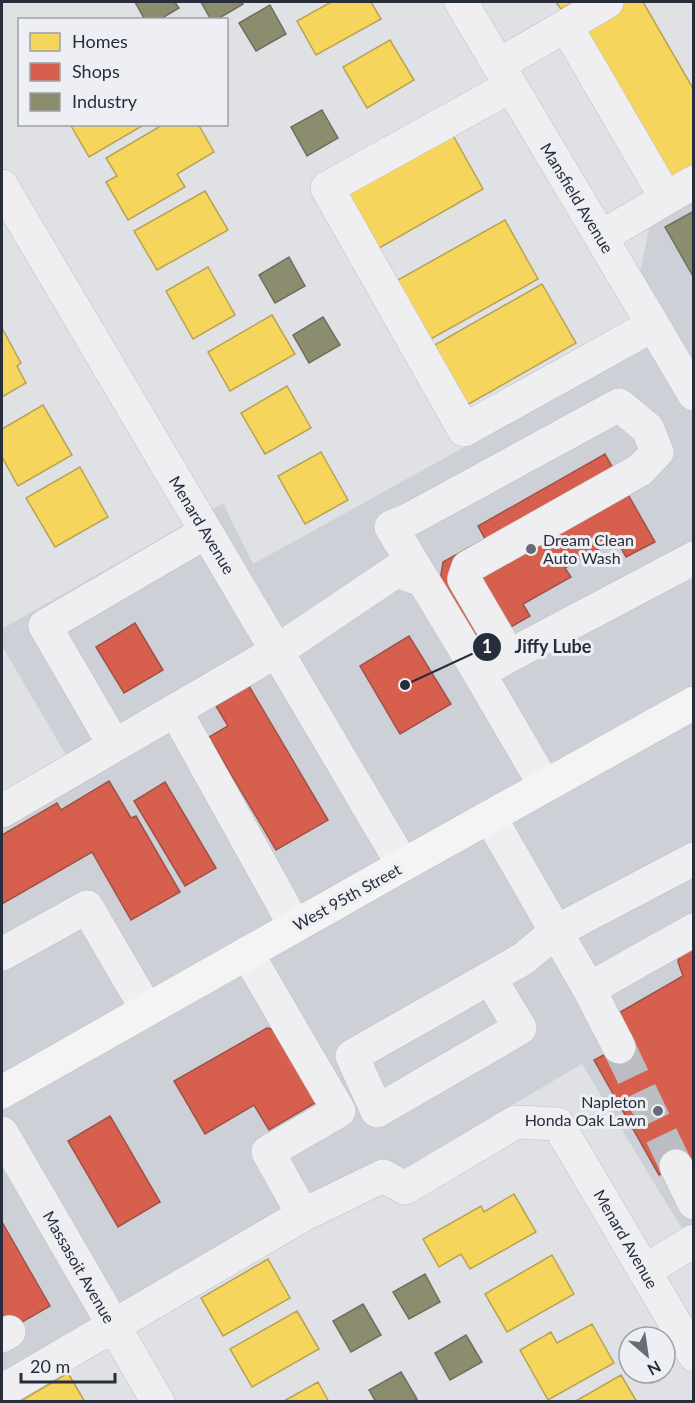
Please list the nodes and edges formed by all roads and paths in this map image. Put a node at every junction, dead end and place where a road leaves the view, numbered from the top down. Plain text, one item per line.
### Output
1 (461, 2) edge
2 (607, 2) edge
3 (566, 26) junction
4 (505, 75) junction
5 (693, 182) edge
6 (2, 186) edge
7 (666, 198) junction
8 (601, 237) junction
9 (652, 325) junction
10 (693, 394) edge
11 (206, 532) junction
12 (693, 558) edge
13 (422, 579) junction
14 (277, 651) junction
15 (509, 656) junction
16 (479, 673) junction
17 (693, 704) edge
18 (175, 710) junction
19 (114, 746) junction
20 (545, 786) junction
21 (2, 811) edge
22 (489, 817) junction
23 (693, 859) edge
24 (403, 865) junction
25 (295, 926) junction
26 (693, 930) edge
27 (555, 932) junction
28 (247, 953) junction
29 (2, 954) edge
30 (490, 978) junction
31 (589, 989) junction
32 (147, 1010) junction
33 (619, 1047) tunnel mouth
34 (2, 1092) edge
35 (2, 1133) edge
36 (676, 1166) tunnel mouth
37 (693, 1203) edge
38 (303, 1215) junction
39 (693, 1241) edge
40 (644, 1271) junction
41 (113, 1327) junction
42 (693, 1355) edge
43 (2, 1391) edge
44 (158, 1401) edge

1 - 4 street, Mansfield Avenue
2 - 3 street
3 - 4 street
3 - 7 street
4 - 8 street, Mansfield Avenue
4 - 9 street
5 - 7 street
6 - 11 street, Menard Avenue
7 - 8 street
8 - 9 street, Mansfield Avenue
9 - 10 street, Mansfield Avenue
11 - 14 street, Menard Avenue
11 - 19 street
12 - 15 street
13 - 14 street
13 - 15 street
13 - 16 street
14 - 18 street
14 - 24 street, Menard Avenue
15 - 16 street
16 - 20 street
17 - 20 main road, West 95th Street
18 - 19 street
18 - 25 street
19 - 21 street
20 - 22 main road, West 95th Street
22 - 24 main road, West 95th Street
22 - 27 street
23 - 27 street
24 - 25 main road, West 95th Street
25 - 28 main road, West 95th Street
26 - 31 street
27 - 30 street
27 - 31 street
28 - 32 main road, West 95th Street
28 - 38 street
29 - 32 street
30 - 30 street
31 - 33 street
32 - 34 main road, West 95th Street
35 - 41 street, Massasoit Avenue
36 - 37 street
38 - 40 street, Menard Avenue
38 - 41 street
39 - 40 street
40 - 42 street, Menard Avenue
41 - 43 street
41 - 44 street, Massasoit Avenue

